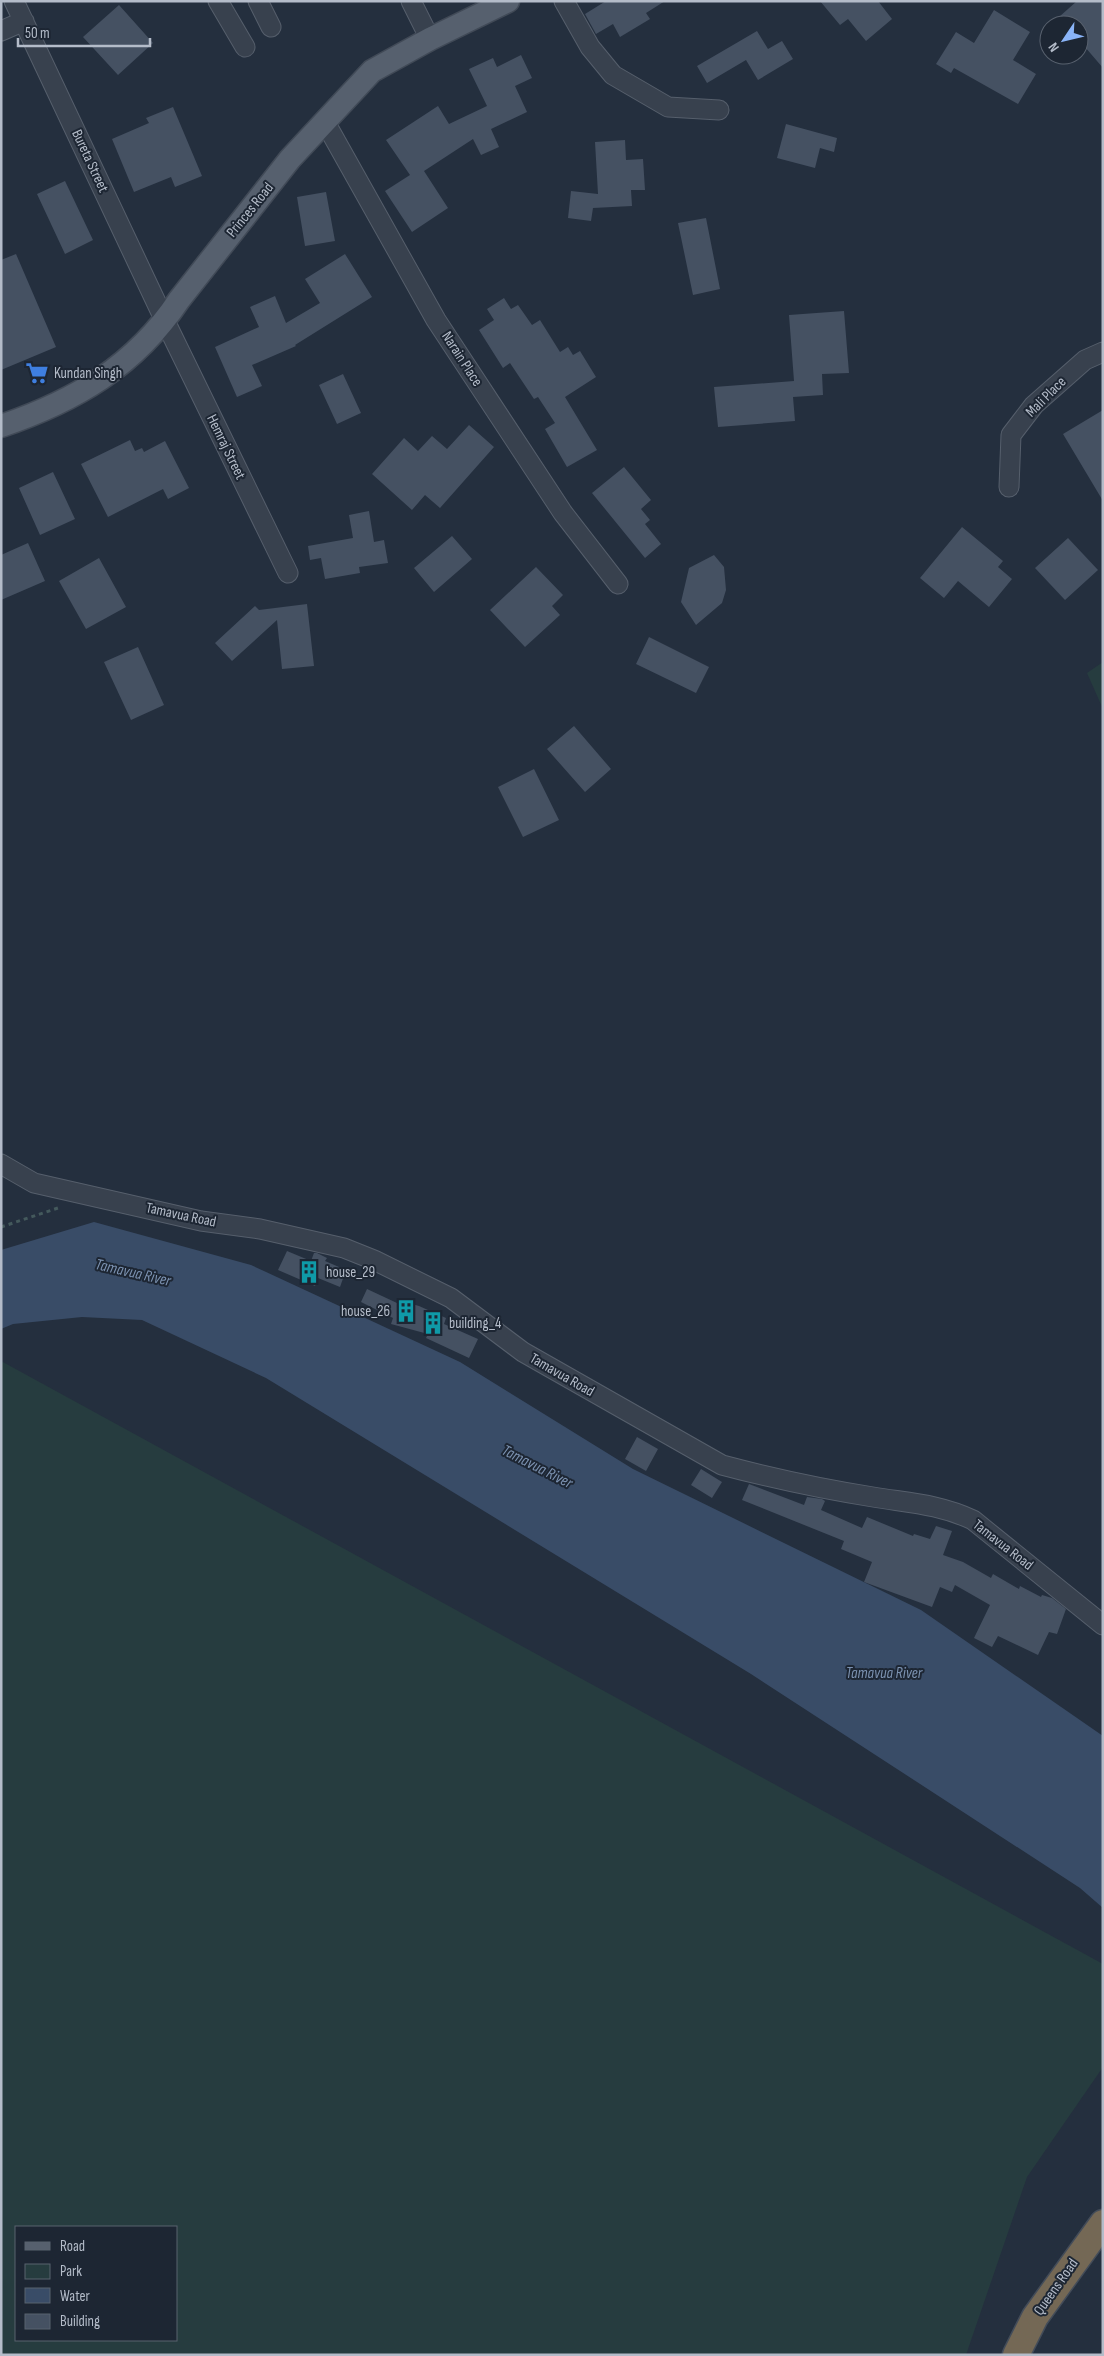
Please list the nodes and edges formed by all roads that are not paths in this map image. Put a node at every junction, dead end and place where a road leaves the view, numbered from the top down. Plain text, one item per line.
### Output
1 (14, 1) edge
2 (218, 1) edge
3 (258, 1) edge
4 (411, 1) edge
5 (508, 1) edge
6 (564, 1) edge
7 (482, 7) edge
8 (24, 21) junction
9 (271, 27) dead end
10 (1, 31) edge
11 (430, 39) junction
12 (245, 47) dead end
13 (719, 110) dead end
14 (324, 122) junction
15 (164, 321) junction
16 (1103, 352) edge
17 (1, 426) edge
18 (1009, 486) dead end
19 (288, 573) dead end
20 (618, 584) dead end
21 (1, 1164) edge
22 (1103, 1625) edge
23 (1103, 2223) edge
24 (1016, 2355) edge

1 - 8 street, Bureta Street
2 - 12 street
3 - 9 street
4 - 11 street
5 - 7 main road, Princes Road
6 - 13 street
7 - 11 main road, Princes Road
8 - 10 street
8 - 15 street, Bureta Street
11 - 14 main road, Princes Road
14 - 15 main road, Princes Road
14 - 20 street, Narain Place
15 - 17 main road, Princes Road
15 - 19 street, Hemraj Street
16 - 18 street, Mali Place
21 - 22 street, Tamavua Road
23 - 24 highway, Queens Road

